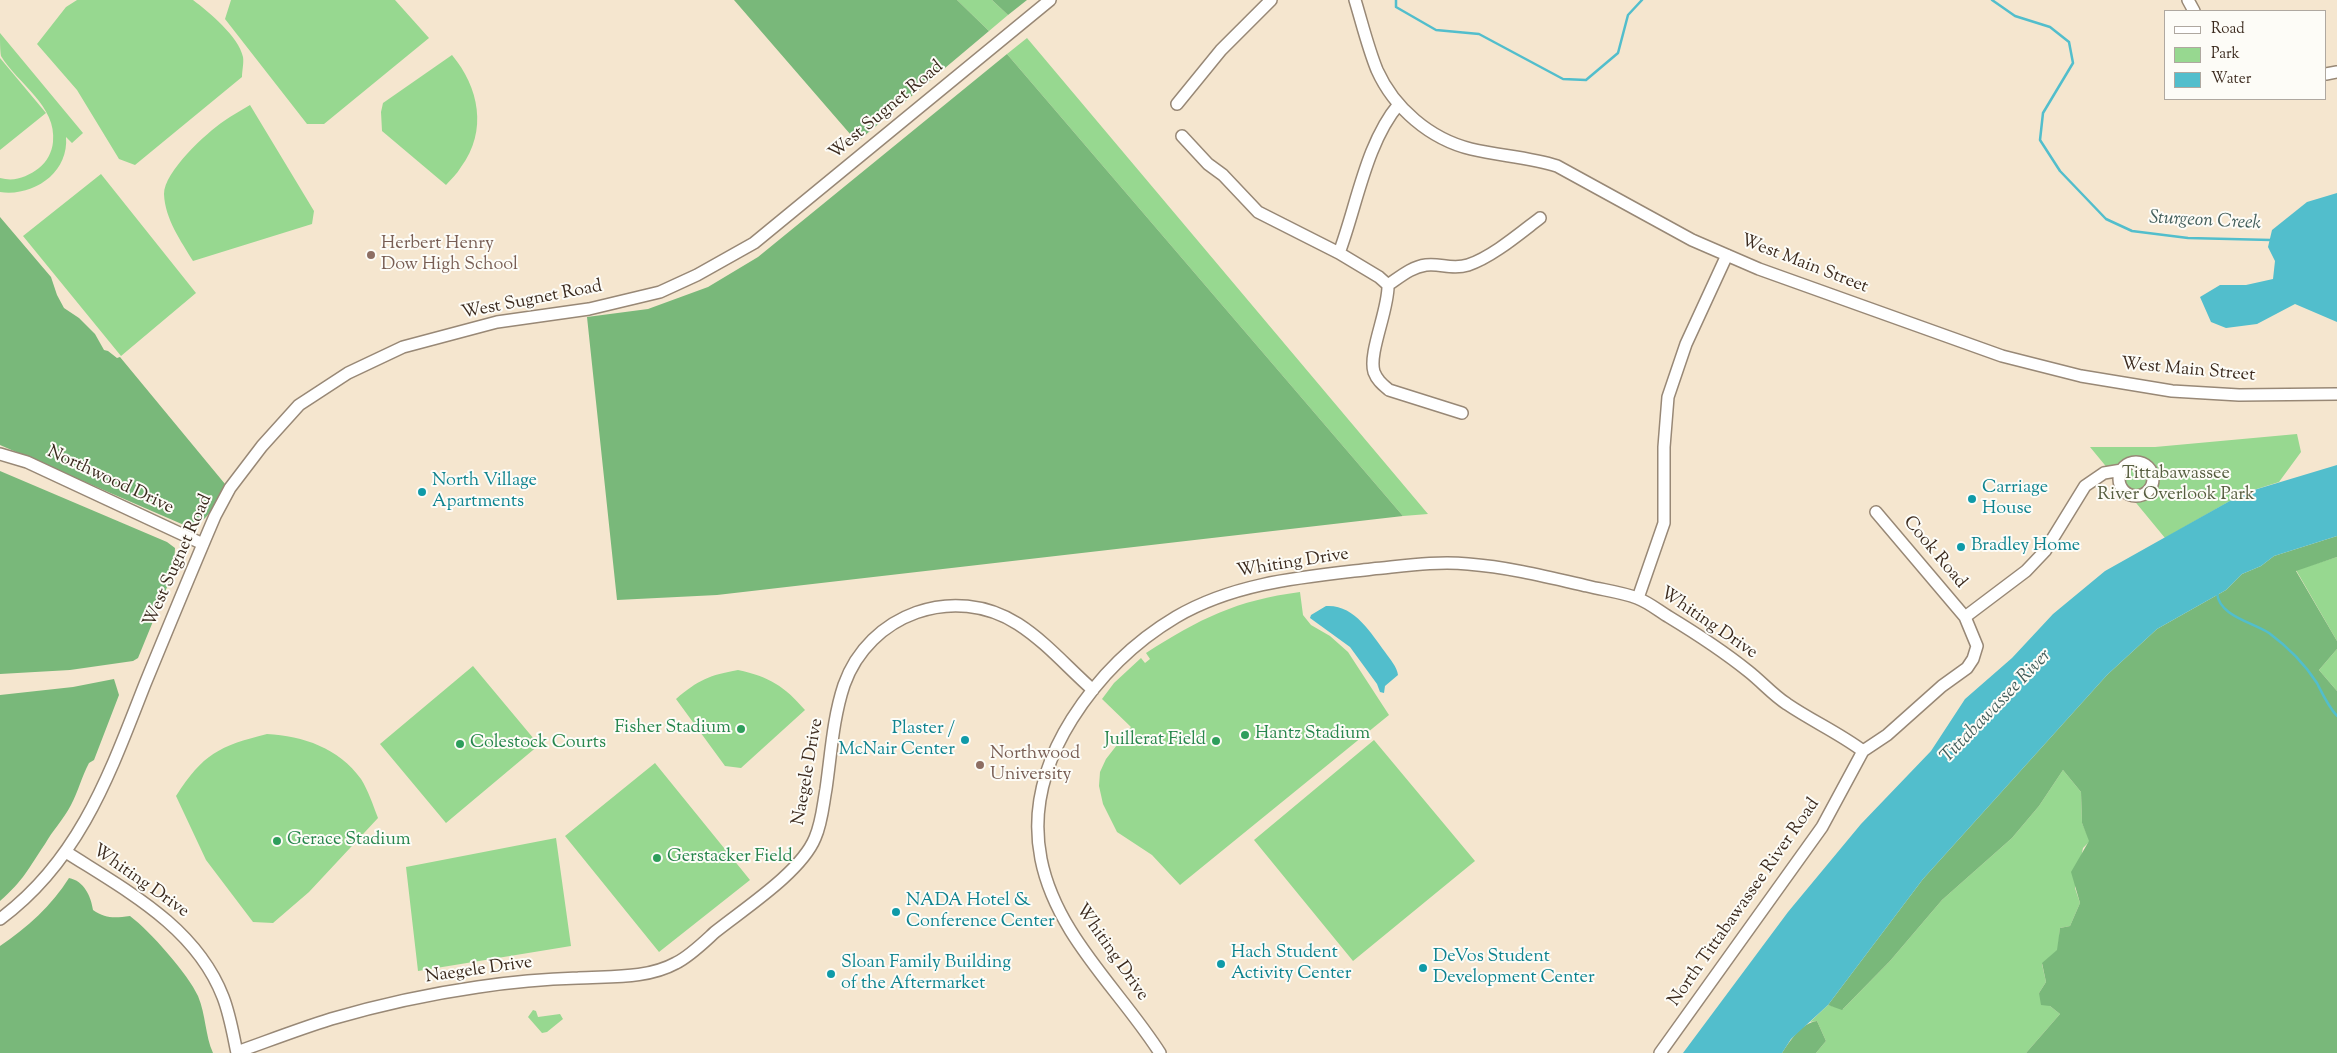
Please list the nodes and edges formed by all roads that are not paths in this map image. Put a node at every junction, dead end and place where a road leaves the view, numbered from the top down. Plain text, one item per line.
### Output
1 (1050, 0) edge
2 (1271, 0) edge
3 (1356, 0) edge
4 (1177, 104) dead end
5 (1399, 104) junction
6 (1182, 136) dead end
7 (1540, 218) dead end
8 (1338, 253) junction
9 (1727, 255) junction
10 (1388, 285) junction
11 (2337, 394) edge
12 (1462, 413) dead end
13 (0, 454) edge
14 (2122, 470) dead end
15 (1876, 512) dead end
16 (203, 544) junction
17 (1638, 598) junction
18 (1965, 617) junction
19 (1093, 690) junction
20 (1864, 751) junction
21 (66, 852) junction
22 (0, 919) edge
23 (237, 1053) edge
24 (1160, 1053) edge
25 (1660, 1053) edge

1 - 16 street, West Sugnet Road
2 - 4 street
3 - 5 street, West Main Street
5 - 8 street
5 - 9 street, West Main Street
6 - 8 street
7 - 10 street
8 - 10 street
9 - 11 street, West Main Street
9 - 17 street
10 - 12 street
13 - 16 street, Northwood Drive
14 - 18 street
15 - 18 street, Cook Road
16 - 21 street, West Sugnet Road
17 - 19 street, Whiting Drive
17 - 20 street, Whiting Drive
18 - 20 street, North Tittabawassee River Road
19 - 23 street, Naegele Drive
19 - 24 street, Whiting Drive
20 - 25 street, North Tittabawassee River Road
21 - 22 street, West Sugnet Road
21 - 23 street, Whiting Drive

